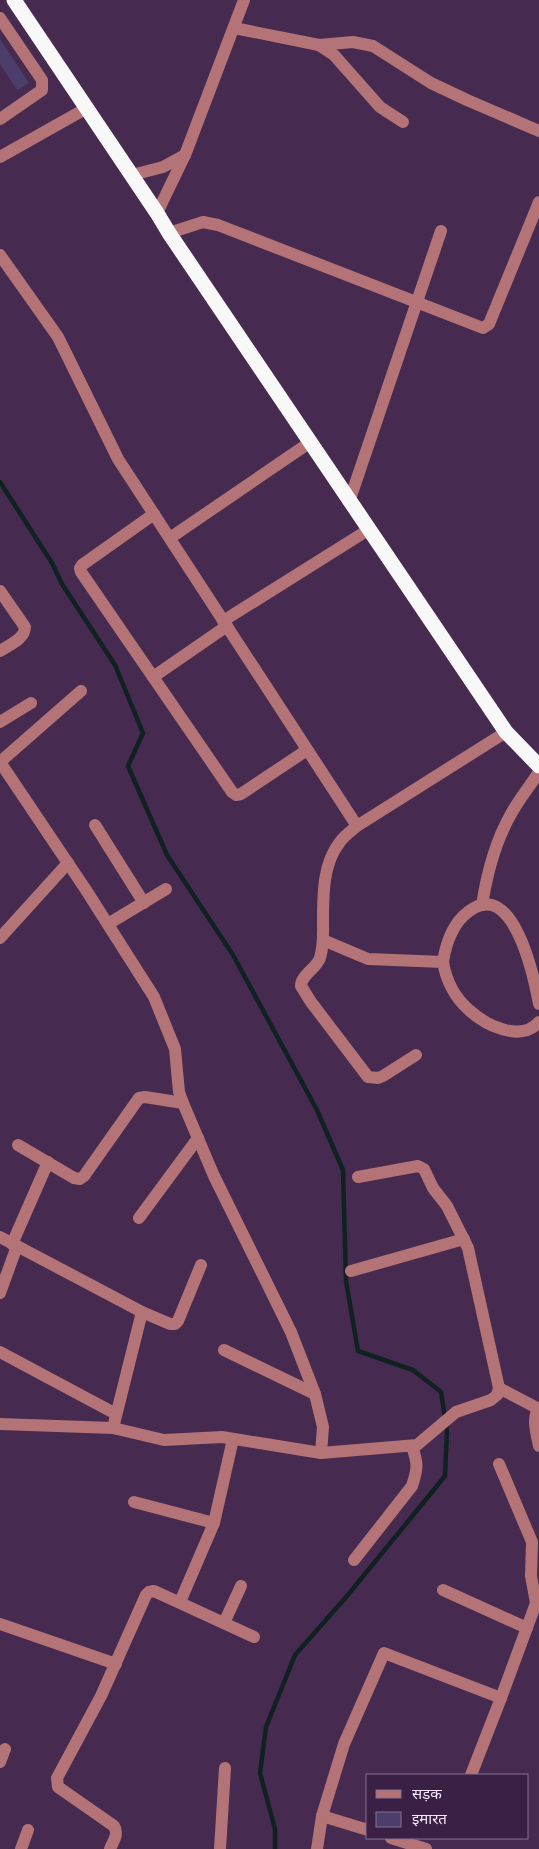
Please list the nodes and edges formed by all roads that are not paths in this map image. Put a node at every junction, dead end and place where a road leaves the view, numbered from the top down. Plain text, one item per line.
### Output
1 (14, 0) edge
2 (244, 0) edge
3 (0, 18) edge
4 (234, 28) junction
5 (319, 45) junction
6 (87, 108) junction
7 (0, 119) edge
8 (403, 122) dead end
9 (539, 130) edge
10 (185, 155) junction
11 (0, 157) edge
12 (132, 175) junction
13 (539, 202) edge
14 (157, 212) junction
15 (441, 231) dead end
16 (168, 233) junction
17 (0, 255) edge
18 (417, 303) junction
19 (310, 443) junction
20 (349, 502) junction
21 (154, 514) junction
22 (368, 530) junction
23 (170, 538) junction
24 (0, 591) edge
25 (225, 623) junction
26 (0, 651) edge
27 (153, 677) junction
28 (81, 691) dead end
29 (31, 703) dead end
30 (0, 722) edge
31 (506, 732) junction
32 (307, 750) junction
33 (0, 762) edge
34 (539, 766) edge
35 (539, 772) edge
36 (95, 825) dead end
37 (357, 826) junction
38 (68, 862) junction
39 (166, 889) dead end
40 (144, 903) junction
41 (482, 905) junction
42 (108, 924) junction
43 (0, 938) edge
44 (323, 940) junction
45 (443, 962) junction
46 (539, 1004) edge
47 (539, 1023) edge
48 (416, 1054) dead end
49 (183, 1103) junction
50 (198, 1138) junction
51 (18, 1145) dead end
52 (48, 1162) junction
53 (358, 1177) dead end
54 (139, 1218) dead end
55 (0, 1237) edge
56 (464, 1239) junction
57 (14, 1245) junction
58 (201, 1265) dead end
59 (351, 1271) dead end
60 (0, 1293) edge
61 (142, 1312) junction
62 (224, 1350) dead end
63 (0, 1352) edge
64 (500, 1388) junction
65 (315, 1394) junction
66 (539, 1409) edge
67 (116, 1414) junction
68 (0, 1424) edge
69 (113, 1428) junction
70 (233, 1439) junction
71 (415, 1445) junction
72 (539, 1446) edge
73 (321, 1453) junction
74 (499, 1464) dead end
75 (134, 1502) dead end
76 (214, 1523) junction
77 (354, 1560) dead end
78 (241, 1586) dead end
79 (443, 1590) dead end
80 (180, 1602) junction
81 (538, 1603) edge
82 (224, 1623) junction
83 (0, 1624) edge
84 (527, 1628) junction
85 (254, 1636) dead end
86 (116, 1664) junction
87 (501, 1698) junction
88 (5, 1749) dead end
89 (0, 1762) edge
90 (225, 1768) dead end
91 (471, 1774) edge
92 (322, 1816) junction
93 (366, 1829) edge
94 (28, 1830) dead end
95 (394, 1839) edge
96 (21, 1849) edge
97 (110, 1849) edge
98 (220, 1849) edge
99 (317, 1849) edge
100 (426, 1849) edge

1 - 6 highway
2 - 4 street
3 - 7 street
4 - 5 street
4 - 10 street
5 - 8 street
5 - 9 street
6 - 11 street
6 - 12 highway
10 - 12 street
10 - 14 street
12 - 14 highway
13 - 18 street
14 - 16 highway
15 - 18 street
16 - 18 street
16 - 19 highway
17 - 21 street
18 - 20 street
19 - 20 highway
19 - 23 street
20 - 22 highway
21 - 23 street
21 - 27 street
22 - 25 street
22 - 31 highway
23 - 25 street
24 - 26 street
25 - 27 street
25 - 32 street
27 - 32 street
28 - 33 street
29 - 30 street
31 - 34 highway
31 - 37 street
32 - 37 street
33 - 38 street
35 - 41 street
36 - 40 street
37 - 44 street
38 - 42 street
38 - 43 street
39 - 40 street
40 - 42 street
41 - 45 street
41 - 46 street
42 - 49 street
44 - 45 street
44 - 48 street
45 - 47 street
49 - 50 street
49 - 52 street
50 - 54 street
50 - 65 street
51 - 52 street
52 - 57 street
53 - 56 street
55 - 57 street
56 - 59 street
56 - 64 street
57 - 60 street
57 - 61 street
58 - 61 street
61 - 67 street
62 - 65 street
63 - 67 street
64 - 66 street
64 - 71 street
65 - 73 street
66 - 72 street
67 - 69 street
68 - 69 street
69 - 70 street
70 - 73 street
70 - 76 street
71 - 73 street
71 - 77 street
74 - 81 street
75 - 76 street
76 - 80 street
78 - 82 street
79 - 84 street
80 - 82 street
80 - 86 street
81 - 84 street
82 - 85 street
83 - 86 street
84 - 87 street
86 - 97 street
87 - 91 street
87 - 92 street
88 - 89 street
90 - 98 street
92 - 93 street
92 - 99 street
94 - 96 street
95 - 100 street

